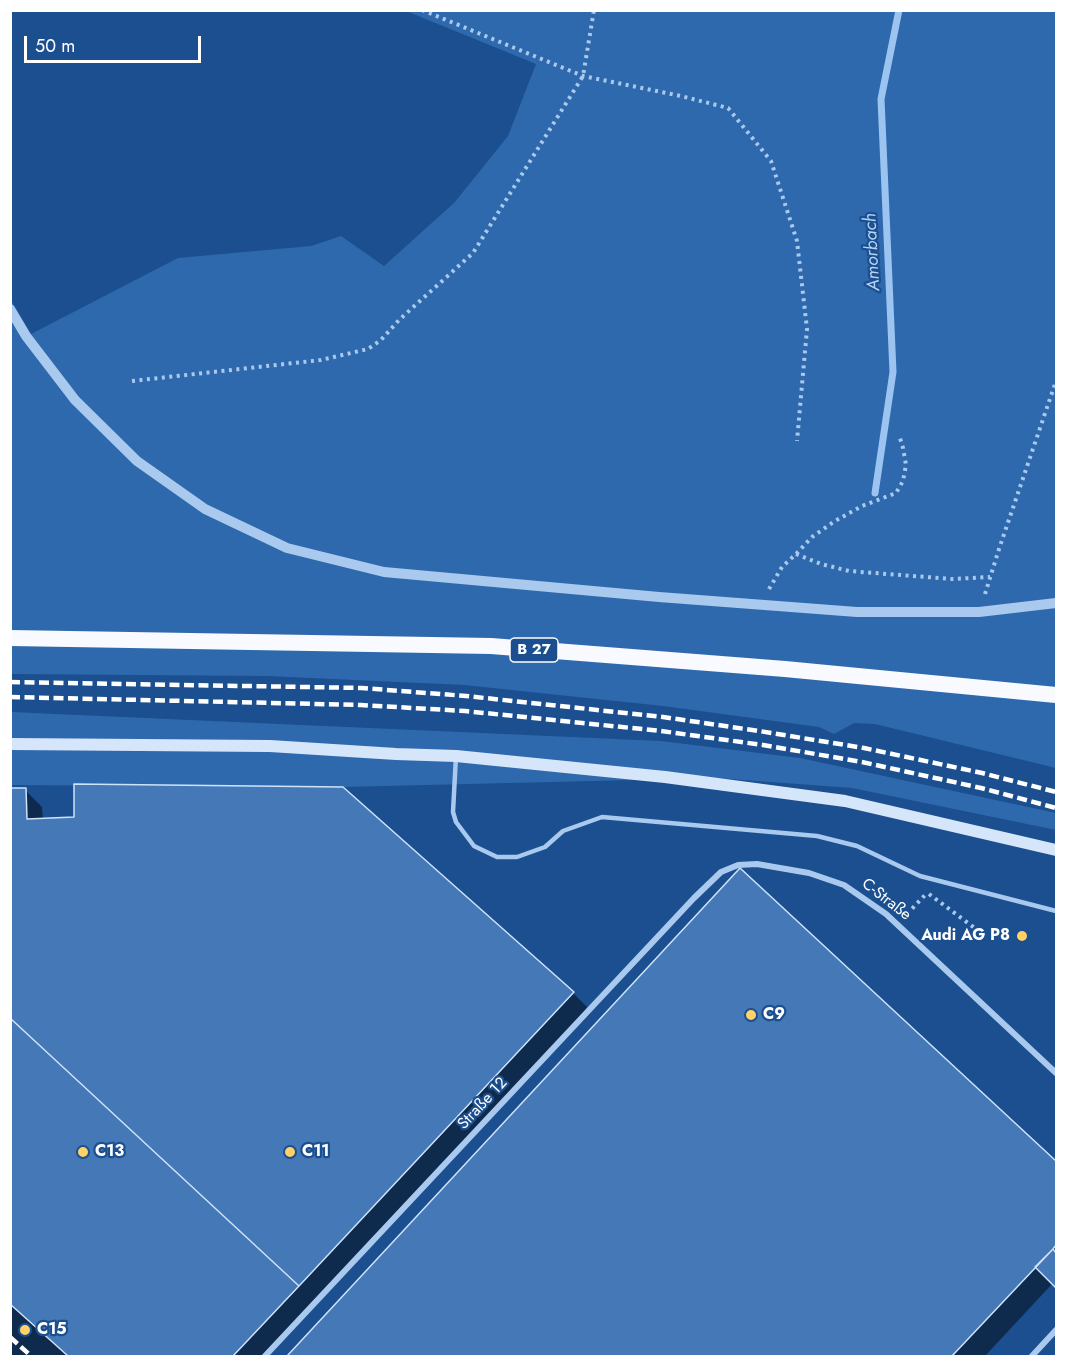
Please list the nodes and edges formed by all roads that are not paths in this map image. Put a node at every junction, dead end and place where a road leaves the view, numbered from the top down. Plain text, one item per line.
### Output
1 (10, 309) edge
2 (1056, 603) edge
3 (10, 638) edge
4 (1056, 695) edge
5 (10, 744) edge
6 (456, 756) junction
7 (1056, 850) edge
8 (721, 872) joint
9 (1056, 911) edge
10 (1056, 1073) edge
11 (1056, 1330) edge
12 (265, 1356) edge
13 (1032, 1356) edge

1 - 2 street
3 - 4 highway, B 27
5 - 6 main road
6 - 7 main road
6 - 9 lane
8 - 10 street, C-Straße
8 - 12 street, Straße 12
11 - 13 street

